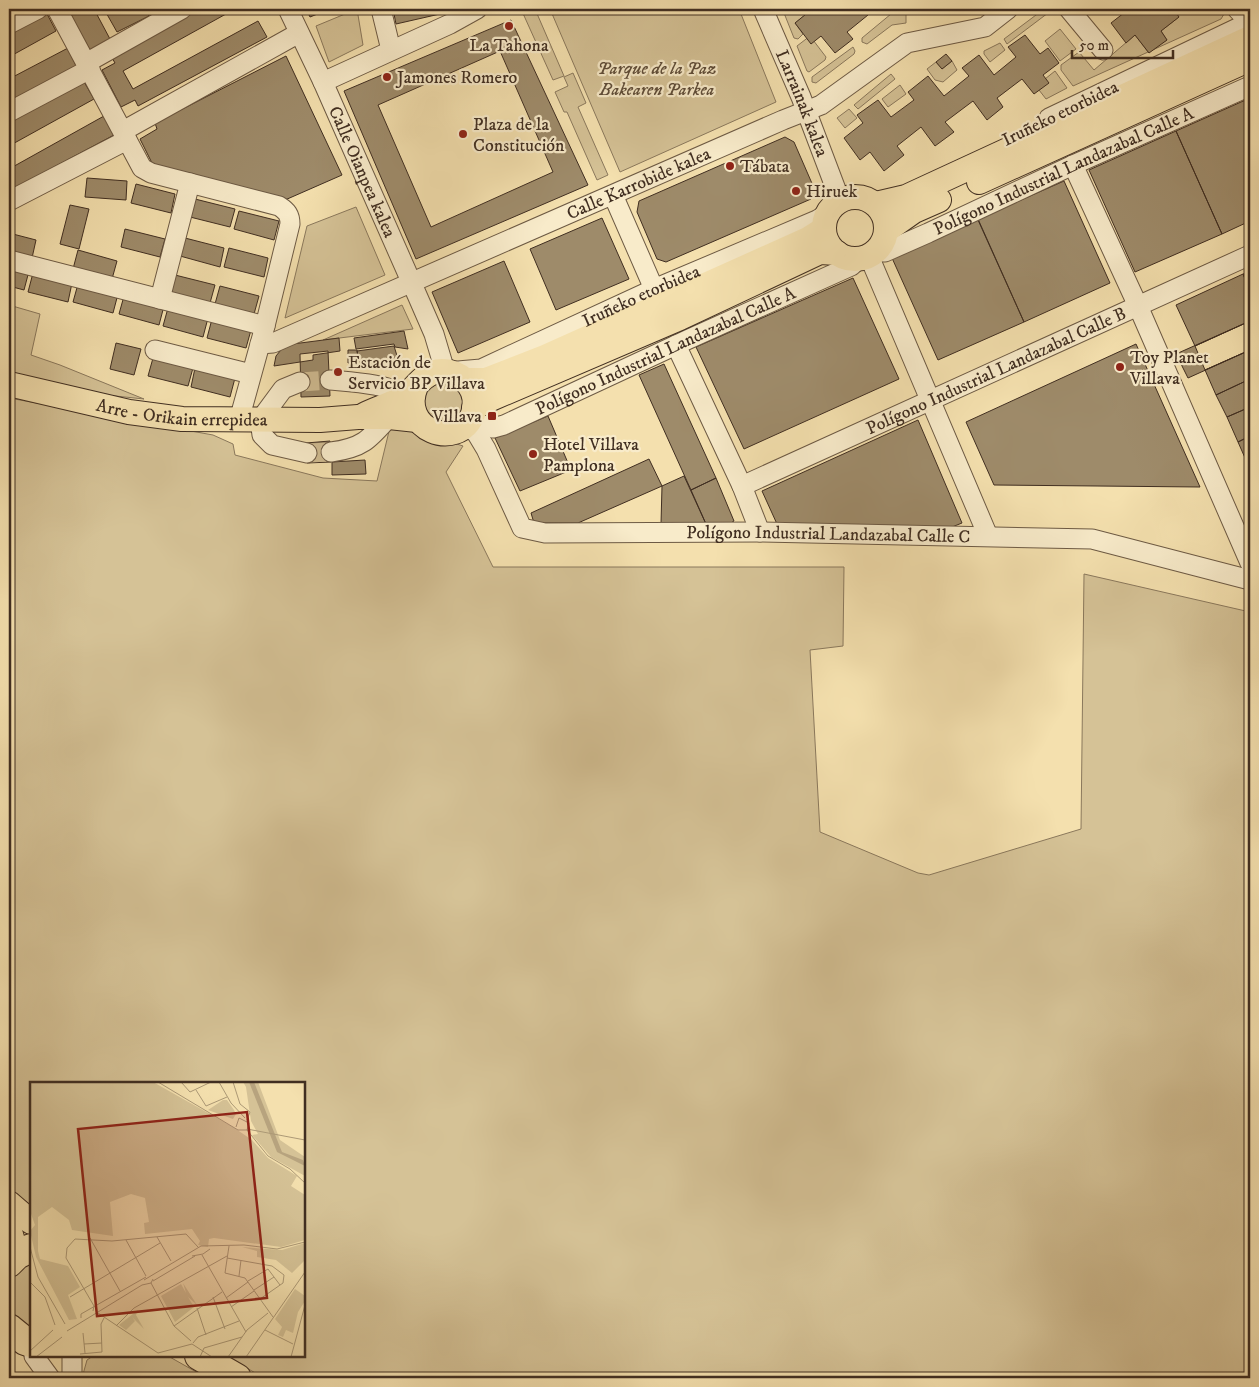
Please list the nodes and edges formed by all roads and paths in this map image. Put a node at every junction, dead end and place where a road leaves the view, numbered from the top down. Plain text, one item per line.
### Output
1 (38, 9) edge
2 (57, 9) edge
3 (182, 9) edge
4 (288, 9) edge
5 (381, 9) edge
6 (477, 9) edge
7 (763, 9) edge
8 (1008, 9) edge
9 (1070, 9) edge
10 (1247, 23) edge
11 (9, 24) edge
12 (299, 33) junction
13 (391, 50) junction
14 (1103, 50) dead end
15 (1250, 59) edge
16 (88, 66) junction
17 (323, 82) junction
18 (1250, 86) edge
19 (9, 112) edge
20 (806, 112) junction
21 (125, 135) junction
22 (1073, 165) junction
23 (190, 184) junction
24 (613, 195) junction
25 (9, 201) edge
26 (872, 201) junction
27 (831, 214) junction
28 (887, 230) junction
29 (860, 255) junction
30 (1250, 255) edge
31 (9, 260) edge
32 (412, 283) junction
33 (654, 289) junction
34 (160, 299) junction
35 (1138, 306) junction
36 (265, 326) junction
37 (434, 334) junction
38 (260, 344) junction
39 (676, 345) junction
40 (155, 350) dead end
41 (251, 374) junction
42 (454, 374) junction
43 (330, 380) tunnel mouth
44 (300, 382) tunnel mouth
45 (9, 384) edge
46 (414, 388) junction
47 (931, 401) junction
48 (358, 417) junction
49 (389, 417) junction
50 (470, 418) junction
51 (250, 420) junction
52 (417, 420) junction
53 (331, 452) tunnel mouth
54 (307, 453) tunnel mouth
55 (742, 486) junction
56 (760, 532) junction
57 (988, 536) junction
58 (1250, 563) edge
59 (1250, 580) edge
60 (9, 1202) edge
61 (30, 1221) edge
62 (9, 1228) edge
63 (16, 1256) edge
64 (35, 1357) edge
65 (72, 1357) edge
66 (201, 1357) edge
67 (50, 1378) edge
68 (72, 1378) edge
69 (236, 1378) edge

1 - 11 street
2 - 16 street
3 - 16 street
4 - 12 street, Calle Oianpea kalea
5 - 13 street
6 - 13 street
7 - 20 street, Larrainak kalea
8 - 20 street, Calle Karrobide kalea
9 - 14 street
10 - 26 main road, Iruñeko etorbidea
12 - 17 street, Calle Oianpea kalea
12 - 21 street
13 - 17 street
15 - 28 main road, Iruñeko etorbidea
16 - 19 street
16 - 21 street
17 - 32 street, Calle Oianpea kalea
18 - 22 street, Polígono Industrial Landazabal Calle A
20 - 24 street, Calle Karrobide kalea
20 - 27 street, Larrainak kalea
21 - 23 street
21 - 25 street
22 - 29 street, Polígono Industrial Landazabal Calle A
22 - 35 street
23 - 34 street
23 - 36 street
24 - 32 street, Calle Karrobide kalea
24 - 33 street
26 - 27 main road
26 - 28 main road
27 - 29 main road
27 - 33 street, Iruñeko etorbidea
27 - 42 main road, Iruñeko etorbidea
28 - 29 main road
29 - 39 street, Polígono Industrial Landazabal Calle A
29 - 47 street
29 - 50 main road, Iruñeko etorbidea
30 - 35 street, Polígono Industrial Landazabal Calle B
31 - 34 street
32 - 37 street, Calle Oianpea kalea
32 - 38 street, Calle Karrobide kalea
33 - 42 street, Iruñeko etorbidea
34 - 36 street
35 - 47 street, Polígono Industrial Landazabal Calle B
35 - 58 street
36 - 38 street
37 - 42 street, Calle Oianpea kalea
37 - 46 street
38 - 41 street
39 - 50 street, Polígono Industrial Landazabal Calle A
39 - 55 street
40 - 41 street
41 - 51 street
42 - 46 main road
42 - 50 main road
43 - 46 street
44 - 51 street
45 - 51 main road, Arre - Orikain errepidea
46 - 48 main road
46 - 52 main road
47 - 55 street, Polígono Industrial Landazabal Calle B
47 - 57 street
48 - 49 main road
48 - 51 main road, Arre - Orikain errepidea
49 - 52 main road
49 - 53 street
50 - 52 main road
50 - 56 street, Polígono Industrial Landazabal Calle C
51 - 54 street
55 - 56 street
56 - 57 street, Polígono Industrial Landazabal Calle C
57 - 59 street, Polígono Industrial Landazabal Calle C
60 - 61 main road
62 - 63 main road
64 - 67 street
65 - 68 street
66 - 69 highway

